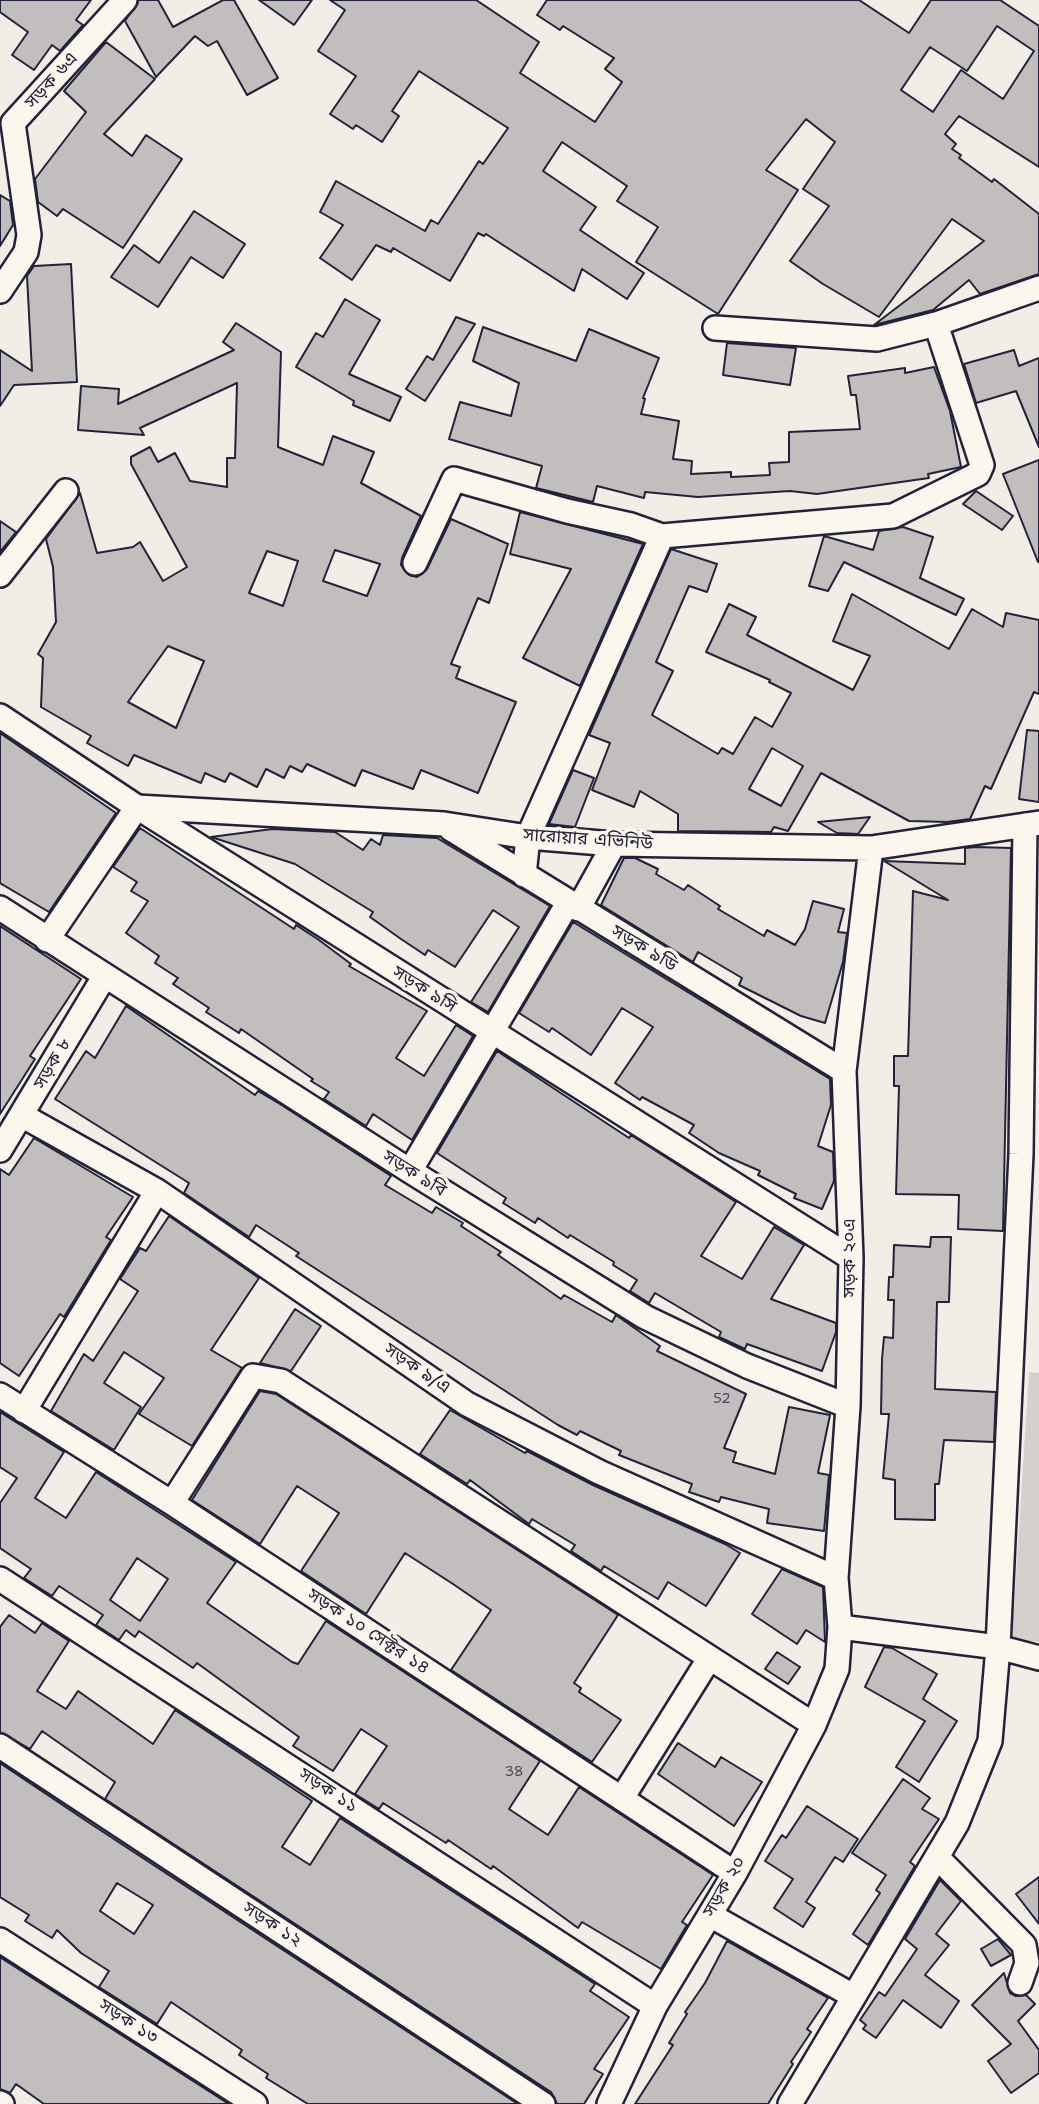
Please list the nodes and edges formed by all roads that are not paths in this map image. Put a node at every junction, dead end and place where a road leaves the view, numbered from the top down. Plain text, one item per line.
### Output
1 (125, 0) edge
2 (6, 122) edge
3 (1039, 288) edge
4 (0, 291) edge
5 (936, 324) junction
6 (715, 328) dead end
7 (66, 491) dead end
8 (662, 536) junction
9 (415, 563) dead end
10 (0, 575) edge
11 (0, 716) edge
12 (137, 807) junction
13 (444, 824) junction
14 (1032, 824) edge
15 (528, 837) junction
16 (614, 844) junction
17 (871, 849) junction
18 (524, 875) junction
19 (573, 906) junction
20 (0, 908) edge
21 (47, 940) junction
22 (104, 977) junction
23 (492, 1033) junction
24 (844, 1071) junction
25 (23, 1116) junction
26 (0, 1150) edge
27 (1030, 1155) edge
28 (410, 1171) junction
29 (157, 1191) junction
30 (851, 1258) junction
31 (0, 1395) edge
32 (848, 1406) junction
33 (24, 1411) junction
34 (172, 1503) junction
35 (835, 1578) junction
36 (0, 1579) edge
37 (840, 1626) junction
38 (998, 1647) junction
39 (1039, 1658) edge
40 (709, 1659) junction
41 (837, 1669) joint
42 (814, 1725) junction
43 (0, 1746) edge
44 (622, 1798) junction
45 (937, 1857) junction
46 (735, 1873) junction
47 (710, 1915) junction
48 (0, 1940) edge
49 (1020, 1983) dead end
50 (853, 1996) junction
51 (655, 2006) junction
52 (255, 2104) edge
53 (543, 2104) edge
54 (609, 2104) edge
55 (790, 2104) edge

1 - 2 street, সড়ক ৬এ
2 - 4 street, সড়ক ৬এ
3 - 5 street
5 - 6 street
5 - 8 street
7 - 10 street
8 - 9 street
8 - 15 street
11 - 12 street, সড়ক ৯সি
12 - 13 street, সারোয়ার এভিনিউ
12 - 21 street
12 - 23 street, সড়ক ৯সি
13 - 15 street, সারোয়ার এভিনিউ
13 - 18 street, সড়ক ৯ডি
14 - 17 street, সারোয়ার এভিনিউ
14 - 27 street
15 - 16 street, সারোয়ার এভিনিউ
15 - 18 street
16 - 17 street, সারোয়ার এভিনিউ
16 - 19 street
17 - 24 street, সড়ক ২০এ
18 - 19 street, সড়ক ৯ডি
19 - 23 street
19 - 24 street, সড়ক ৯ডি
20 - 21 street, সড়ক ৯বি
21 - 22 street, সড়ক ৯বি
22 - 25 street, সড়ক ৮
22 - 28 street, সড়ক ৯বি
23 - 28 street
23 - 30 street, সড়ক ৯সি
24 - 30 street, সড়ক ২০এ
25 - 26 street, সড়ক ৮
25 - 29 street, সড়ক ৯/এ
27 - 38 street
28 - 32 street, সড়ক ৯বি
29 - 33 street
29 - 35 street, সড়ক ৯/এ
30 - 32 street, সড়ক ২০এ
31 - 33 street, সড়ক ১০ সেক্টর ১৪
32 - 35 street, সড়ক ২০এ
33 - 34 street, সড়ক ১০ সেক্টর ১৪
34 - 40 street
34 - 44 street, সড়ক ১০ সেক্টর ১৪
35 - 37 street, সড়ক ২০এ
36 - 51 street, সড়ক ১১
37 - 38 street
37 - 41 street, সড়ক ২০এ
38 - 39 street
38 - 45 street
40 - 42 street
40 - 44 street
41 - 42 street, সড়ক ২০
42 - 46 street, সড়ক ২০
43 - 53 street, সড়ক ১২
44 - 46 street, সড়ক ১০ সেক্টর ১৪
45 - 49 street
45 - 50 street
46 - 47 street, সড়ক ২০
47 - 50 street
47 - 51 street, সড়ক ২০
48 - 52 street, সড়ক ১৩
50 - 55 street
51 - 54 street, সড়ক ২০

